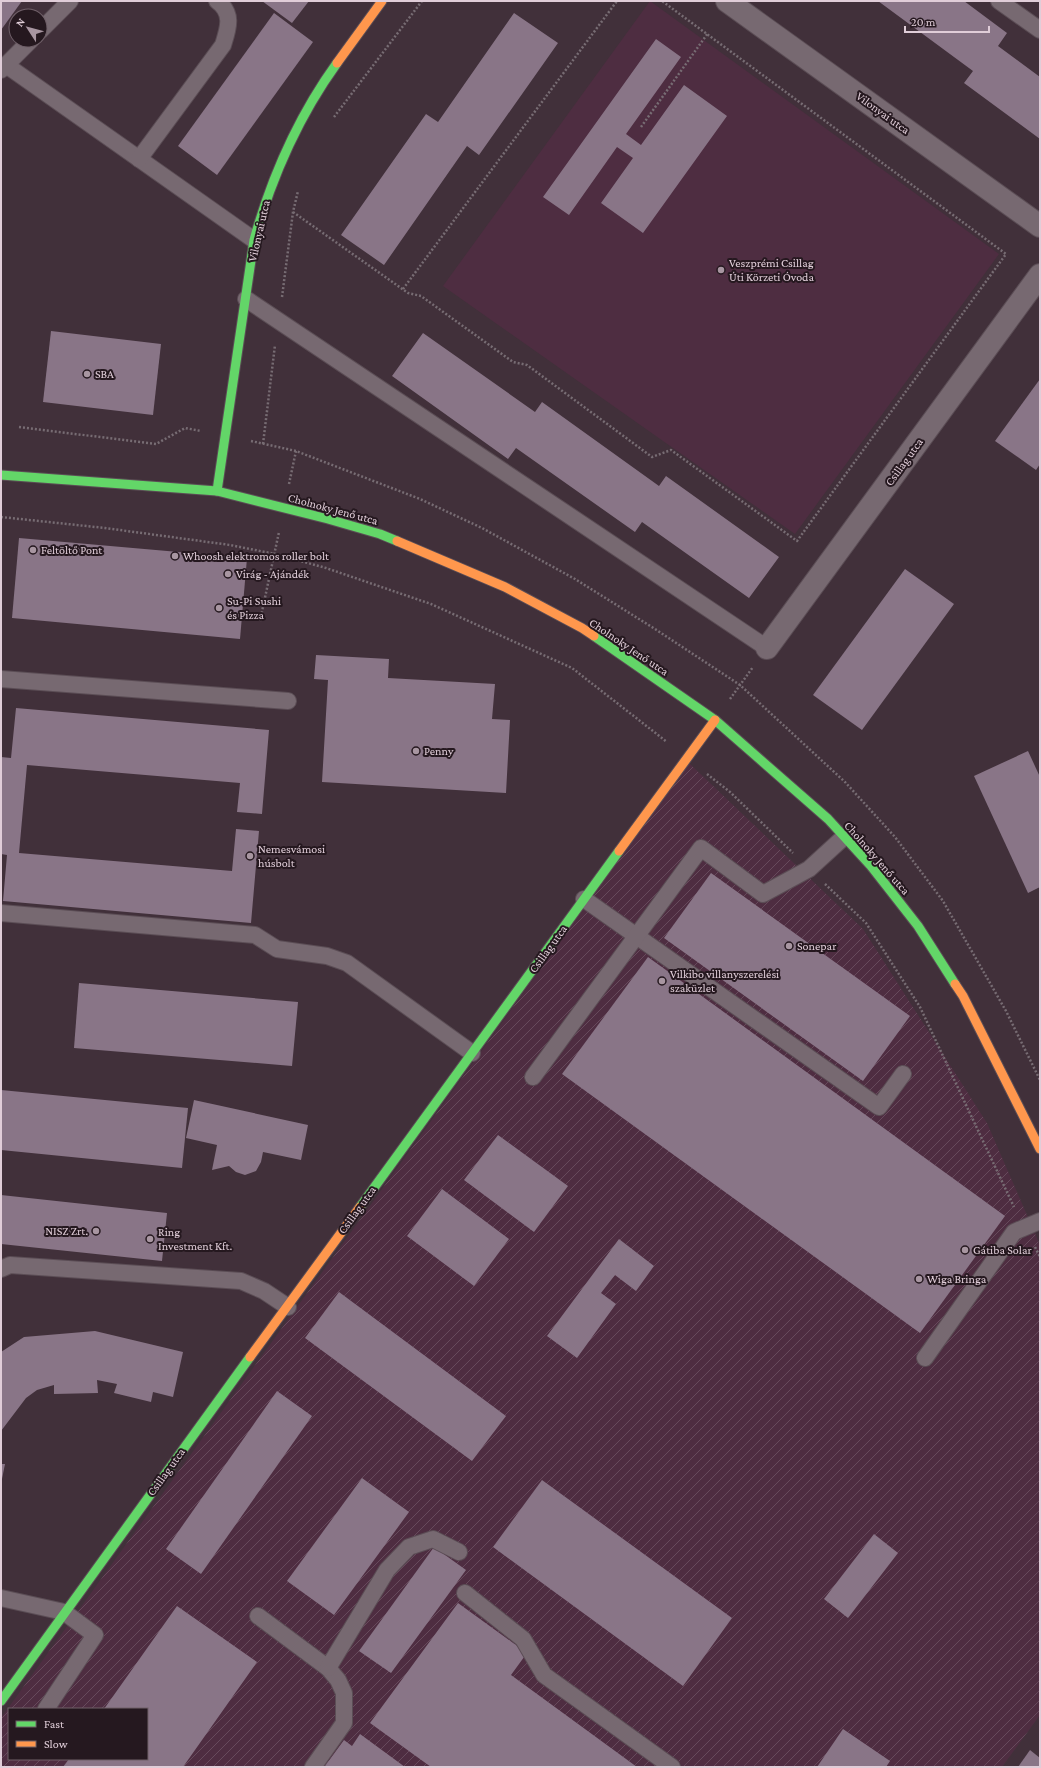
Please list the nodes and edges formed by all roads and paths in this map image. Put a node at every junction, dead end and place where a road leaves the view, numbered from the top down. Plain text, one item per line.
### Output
1 (70, 1) edge
2 (217, 1) edge
3 (382, 1) edge
4 (422, 1) edge
5 (617, 1) edge
6 (662, 1) edge
7 (727, 1) edge
8 (999, 1) edge
9 (48, 23) edge
10 (1040, 30) edge
11 (708, 33) junction
12 (23, 48) edge
13 (3, 68) edge
14 (331, 120) dead end
15 (640, 127) dead end
16 (139, 159) junction
17 (300, 185) dead end
18 (293, 212) junction
19 (1040, 226) edge
20 (254, 240) junction
21 (1040, 275) edge
22 (403, 289) junction
23 (246, 299) junction
24 (278, 320) junction
25 (263, 444) dead end
26 (296, 451) dead end
27 (1, 475) edge
28 (217, 490) junction
29 (284, 508) junction
30 (1, 517) edge
31 (275, 554) junction
32 (260, 621) dead end
33 (767, 648) joint
34 (1, 679) edge
35 (288, 701) dead end
36 (715, 720) junction
37 (687, 758) junction
38 (844, 837) junction
39 (809, 869) junction
40 (584, 899) junction
41 (1, 913) edge
42 (636, 936) junction
43 (472, 1053) junction
44 (903, 1074) dead end
45 (533, 1077) dead end
46 (1040, 1149) edge
47 (1040, 1222) edge
48 (1024, 1228) junction
49 (1040, 1257) edge
50 (1, 1269) edge
51 (288, 1307) junction
52 (925, 1358) dead end
53 (460, 1552) dead end
54 (465, 1593) dead end
55 (1, 1598) edge
56 (64, 1612) junction
57 (258, 1616) dead end
58 (328, 1668) junction
59 (1, 1701) edge
60 (47, 1708) edge
61 (313, 1767) edge
62 (672, 1767) edge

1 - 9 lane
2 - 16 lane
3 - 20 street, Vilonyai utca
4 - 14 path
5 - 22 path
6 - 11 path
7 - 19 street, Vilonyai utca
8 - 10 lane
11 - 15 path
11 - 22 path
12 - 13 lane
13 - 16 lane
16 - 20 lane
17 - 18 path
18 - 22 path
18 - 24 path
20 - 23 street, Vilonyai utca
21 - 33 street, Csillag utca
23 - 24 lane
23 - 28 street, Vilonyai utca
24 - 25 path
24 - 33 lane
26 - 29 path
27 - 28 street, Cholnoky Jenő utca
28 - 29 street, Cholnoky Jenő utca
29 - 31 path
29 - 36 street, Cholnoky Jenő utca
30 - 31 path
31 - 32 path
31 - 37 path
34 - 35 lane
36 - 37 street, Csillag utca
36 - 38 street, Cholnoky Jenő utca
37 - 39 path
37 - 40 street, Csillag utca
38 - 39 lane
38 - 46 street, Cholnoky Jenő utca
39 - 42 lane
39 - 48 path
40 - 42 lane
40 - 43 street, Csillag utca
41 - 43 lane
42 - 44 lane
42 - 45 lane
43 - 51 street, Csillag utca
47 - 48 lane
48 - 49 path
48 - 52 lane
50 - 51 lane
51 - 56 street, Csillag utca
53 - 58 lane
54 - 62 lane
55 - 56 lane
56 - 59 street, Csillag utca
56 - 60 lane
57 - 58 lane
58 - 61 lane

